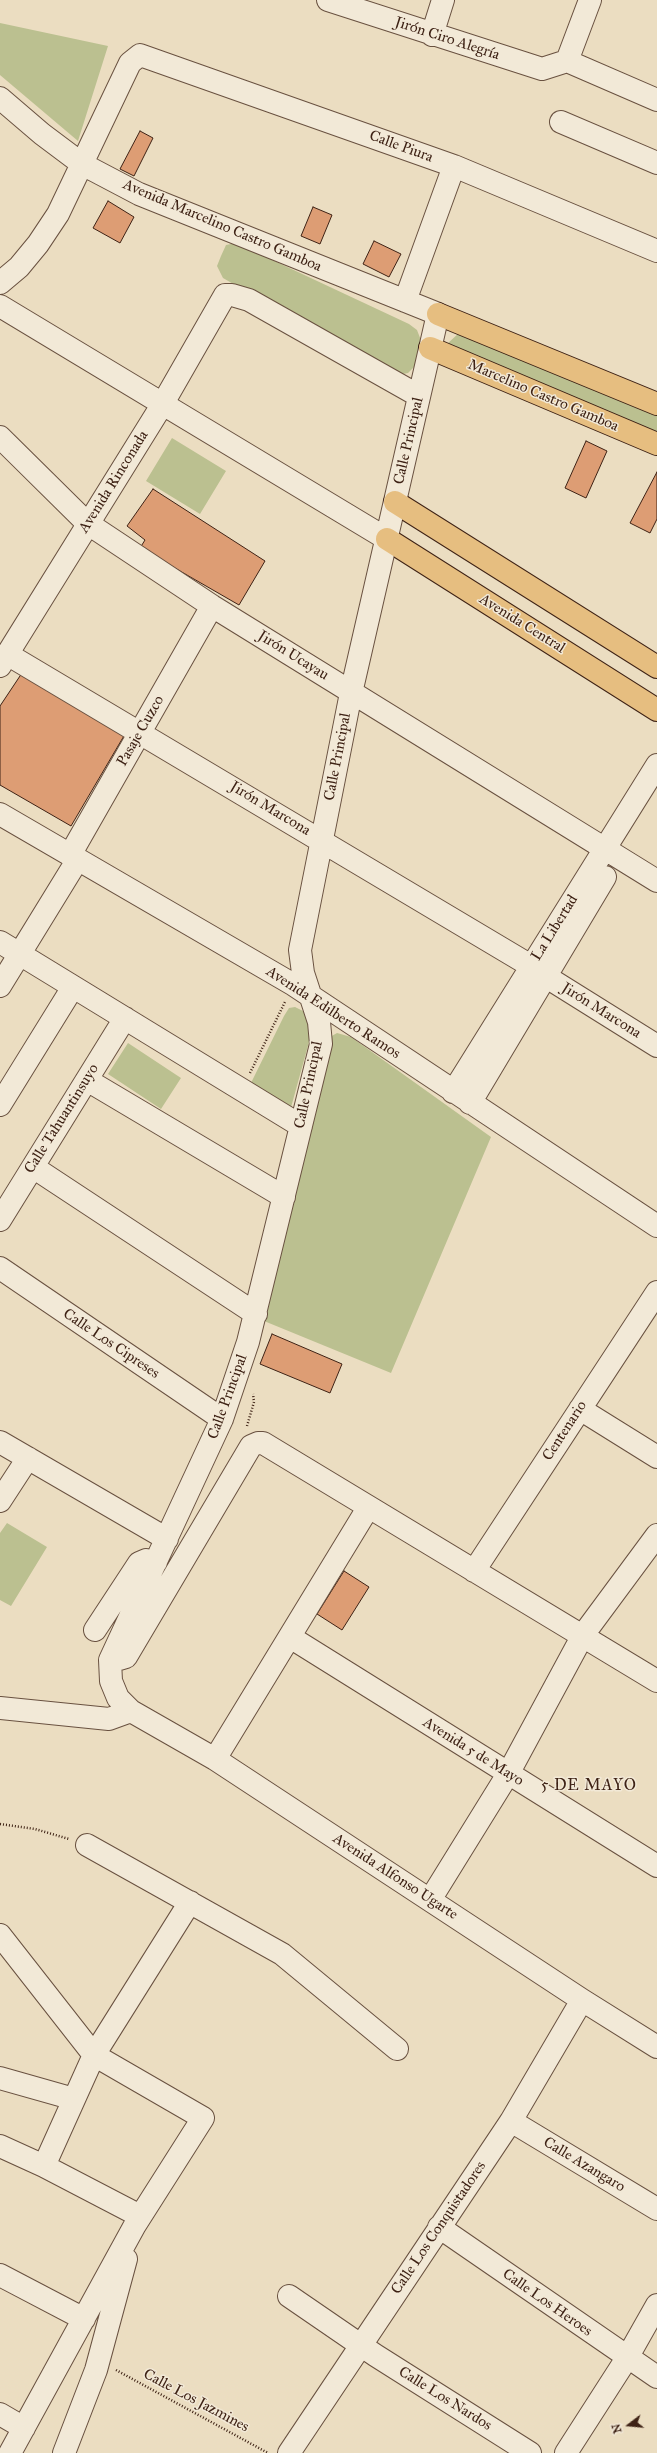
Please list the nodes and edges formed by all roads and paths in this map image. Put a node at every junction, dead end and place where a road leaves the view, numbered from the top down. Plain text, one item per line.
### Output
1 (328, 0) edge
2 (443, 0) edge
3 (590, 0) edge
4 (432, 35) junction
5 (567, 61) junction
6 (0, 98) edge
7 (657, 100) edge
8 (561, 122) dead end
9 (657, 163) edge
10 (82, 164) junction
11 (454, 166) junction
12 (657, 251) edge
13 (0, 283) edge
14 (405, 301) junction
15 (0, 306) edge
16 (438, 314) junction
17 (430, 348) junction
18 (419, 396) junction
19 (657, 404) edge
20 (162, 405) junction
21 (657, 444) edge
22 (3, 445) edge
23 (395, 502) junction
24 (87, 524) junction
25 (387, 539) junction
26 (212, 606) junction
27 (4, 660) edge
28 (657, 667) edge
29 (351, 693) junction
30 (657, 710) edge
31 (140, 733) junction
32 (657, 765) edge
33 (657, 793) edge
34 (0, 814) edge
35 (322, 840) junction
36 (612, 852) junction
37 (74, 857) junction
38 (657, 881) edge
39 (0, 942) edge
40 (20, 954) junction
41 (538, 971) junction
42 (294, 985) junction
43 (0, 986) edge
44 (73, 987) junction
45 (312, 997) junction
46 (125, 1018) junction
47 (657, 1046) edge
48 (87, 1080) junction
49 (242, 1090) junction
50 (461, 1097) junction
51 (0, 1105) edge
52 (301, 1126) junction
53 (33, 1167) junction
54 (284, 1197) junction
55 (0, 1220) edge
56 (657, 1226) edge
57 (0, 1268) edge
58 (657, 1292) edge
59 (256, 1314) junction
60 (252, 1392) dead end
61 (580, 1409) junction
62 (222, 1419) junction
63 (246, 1428) dead end
64 (0, 1442) edge
65 (657, 1457) edge
66 (28, 1458) junction
67 (0, 1501) edge
68 (368, 1508) junction
69 (657, 1536) edge
70 (167, 1539) junction
71 (156, 1562) junction
72 (474, 1571) junction
73 (95, 1630) dead end
74 (583, 1636) junction
75 (290, 1637) junction
76 (110, 1660) junction
77 (657, 1681) edge
78 (0, 1708) edge
79 (131, 1711) junction
80 (215, 1759) junction
81 (508, 1774) junction
82 (0, 1824) edge
83 (87, 1845) joint
84 (657, 1866) edge
85 (430, 1900) junction
86 (190, 1902) junction
87 (0, 1935) edge
88 (582, 2000) junction
89 (657, 2047) edge
90 (397, 2049) dead end
91 (94, 2055) junction
92 (0, 2078) edge
93 (74, 2099) junction
94 (511, 2121) junction
95 (0, 2146) edge
96 (44, 2166) junction
97 (657, 2210) edge
98 (137, 2220) junction
99 (439, 2227) junction
100 (0, 2275) edge
101 (289, 2296) dead end
102 (657, 2305) edge
103 (84, 2318) junction
104 (361, 2344) junction
105 (627, 2358) junction
106 (114, 2369) dead end
107 (657, 2377) edge
108 (0, 2414) edge
109 (24, 2428) junction
110 (10, 2453) edge
111 (64, 2453) edge
112 (268, 2453) edge
113 (289, 2453) edge
114 (530, 2453) edge
115 (566, 2453) edge

1 - 4 street, Jirón Ciro Alegría
2 - 4 street
3 - 5 street
4 - 5 street, Jirón Ciro Alegría
5 - 7 street
6 - 10 street, Avenida Marcelino Castro Gamboa
8 - 9 street
10 - 11 street, Calle Piura
10 - 13 street
10 - 14 street, Avenida Marcelino Castro Gamboa
11 - 12 street, Calle Piura
11 - 14 street
14 - 16 street, Avenida Marcelino Castro Gamboa
15 - 20 street
16 - 17 street, Calle Principal
16 - 19 main road
17 - 18 street, Calle Principal
17 - 21 main road, Marcelino Castro Gamboa
18 - 20 street, Avenida Rinconada
18 - 23 street, Calle Principal
20 - 24 street, Avenida Rinconada
20 - 25 street
22 - 24 street, Jirón Ucayau
23 - 25 street, Calle Principal
23 - 28 main road
24 - 26 street, Jirón Ucayau
24 - 27 street, Avenida Rinconada
25 - 29 street, Calle Principal
25 - 30 main road, Avenida Central
26 - 29 street, Jirón Ucayau
26 - 31 street, Pasaje Cuzco
27 - 31 street, Jirón Marcona
29 - 35 street, Calle Principal
29 - 36 street, Jirón Ucayau
31 - 35 street, Jirón Marcona
31 - 37 street, Pasaje Cuzco
32 - 36 street, La Libertad
33 - 36 street, La Libertad
34 - 37 street, Avenida Edilberto Ramos
35 - 41 street, Jirón Marcona
35 - 45 street, Calle Principal
36 - 38 street, Jirón Ucayau
36 - 41 street, La Libertad
37 - 40 street, Pasaje Cuzco
37 - 42 street, Avenida Edilberto Ramos
39 - 40 street
40 - 43 street, Pasaje Cuzco
40 - 44 street
41 - 47 street, Jirón Marcona
41 - 50 street, La Libertad
42 - 45 street, Avenida Edilberto Ramos
42 - 49 path
44 - 46 street
44 - 51 street
45 - 50 street, Avenida Edilberto Ramos
45 - 52 street, Calle Principal
46 - 48 street, Calle Tahuantinsuyo
46 - 49 street
48 - 53 street, Calle Tahuantinsuyo
48 - 54 street
49 - 52 street
50 - 56 street, Avenida Edilberto Ramos
52 - 54 street, Calle Principal
53 - 55 street, Calle Tahuantinsuyo
53 - 59 street
54 - 59 street, Calle Principal
57 - 62 street, Calle Los Cipreses
58 - 61 street, Centenario
59 - 62 street, Calle Principal
60 - 63 path
61 - 65 street
61 - 72 street, Centenario
62 - 70 street, Calle Principal
64 - 66 street
66 - 67 street
66 - 70 street
68 - 72 street
68 - 75 street
68 - 76 street
69 - 74 street
70 - 71 street, Calle Principal
71 - 73 street
71 - 76 street, Calle Principal
72 - 74 street
74 - 77 street
74 - 81 street
75 - 80 street
75 - 81 street, Avenida 5 de Mayo
76 - 79 street, Calle Principal
78 - 79 street
79 - 80 street, Avenida Alfonso Ugarte
80 - 85 street, Avenida Alfonso Ugarte
81 - 84 street, Avenida 5 de Mayo
81 - 85 street
82 - 83 path
83 - 86 street
85 - 88 street, Avenida Alfonso Ugarte
86 - 90 street
86 - 91 street
87 - 91 street
88 - 89 street, Avenida Alfonso Ugarte
88 - 94 street, Calle Los Conquistadores
91 - 93 street
91 - 98 street
92 - 93 street
93 - 96 street
94 - 97 street, Calle Azangaro
94 - 99 street, Calle Los Conquistadores
95 - 96 street
96 - 98 street
98 - 103 street
98 - 111 street
99 - 104 street, Calle Los Conquistadores
99 - 105 street, Calle Los Heroes
100 - 103 street
101 - 104 street, Calle Los Nardos
102 - 105 street
103 - 109 street
104 - 113 street, Calle Los Conquistadores
104 - 114 street, Calle Los Nardos
105 - 107 street, Calle Los Heroes
105 - 115 street
106 - 112 path, Calle Los Jazmines
108 - 109 street
109 - 110 street

